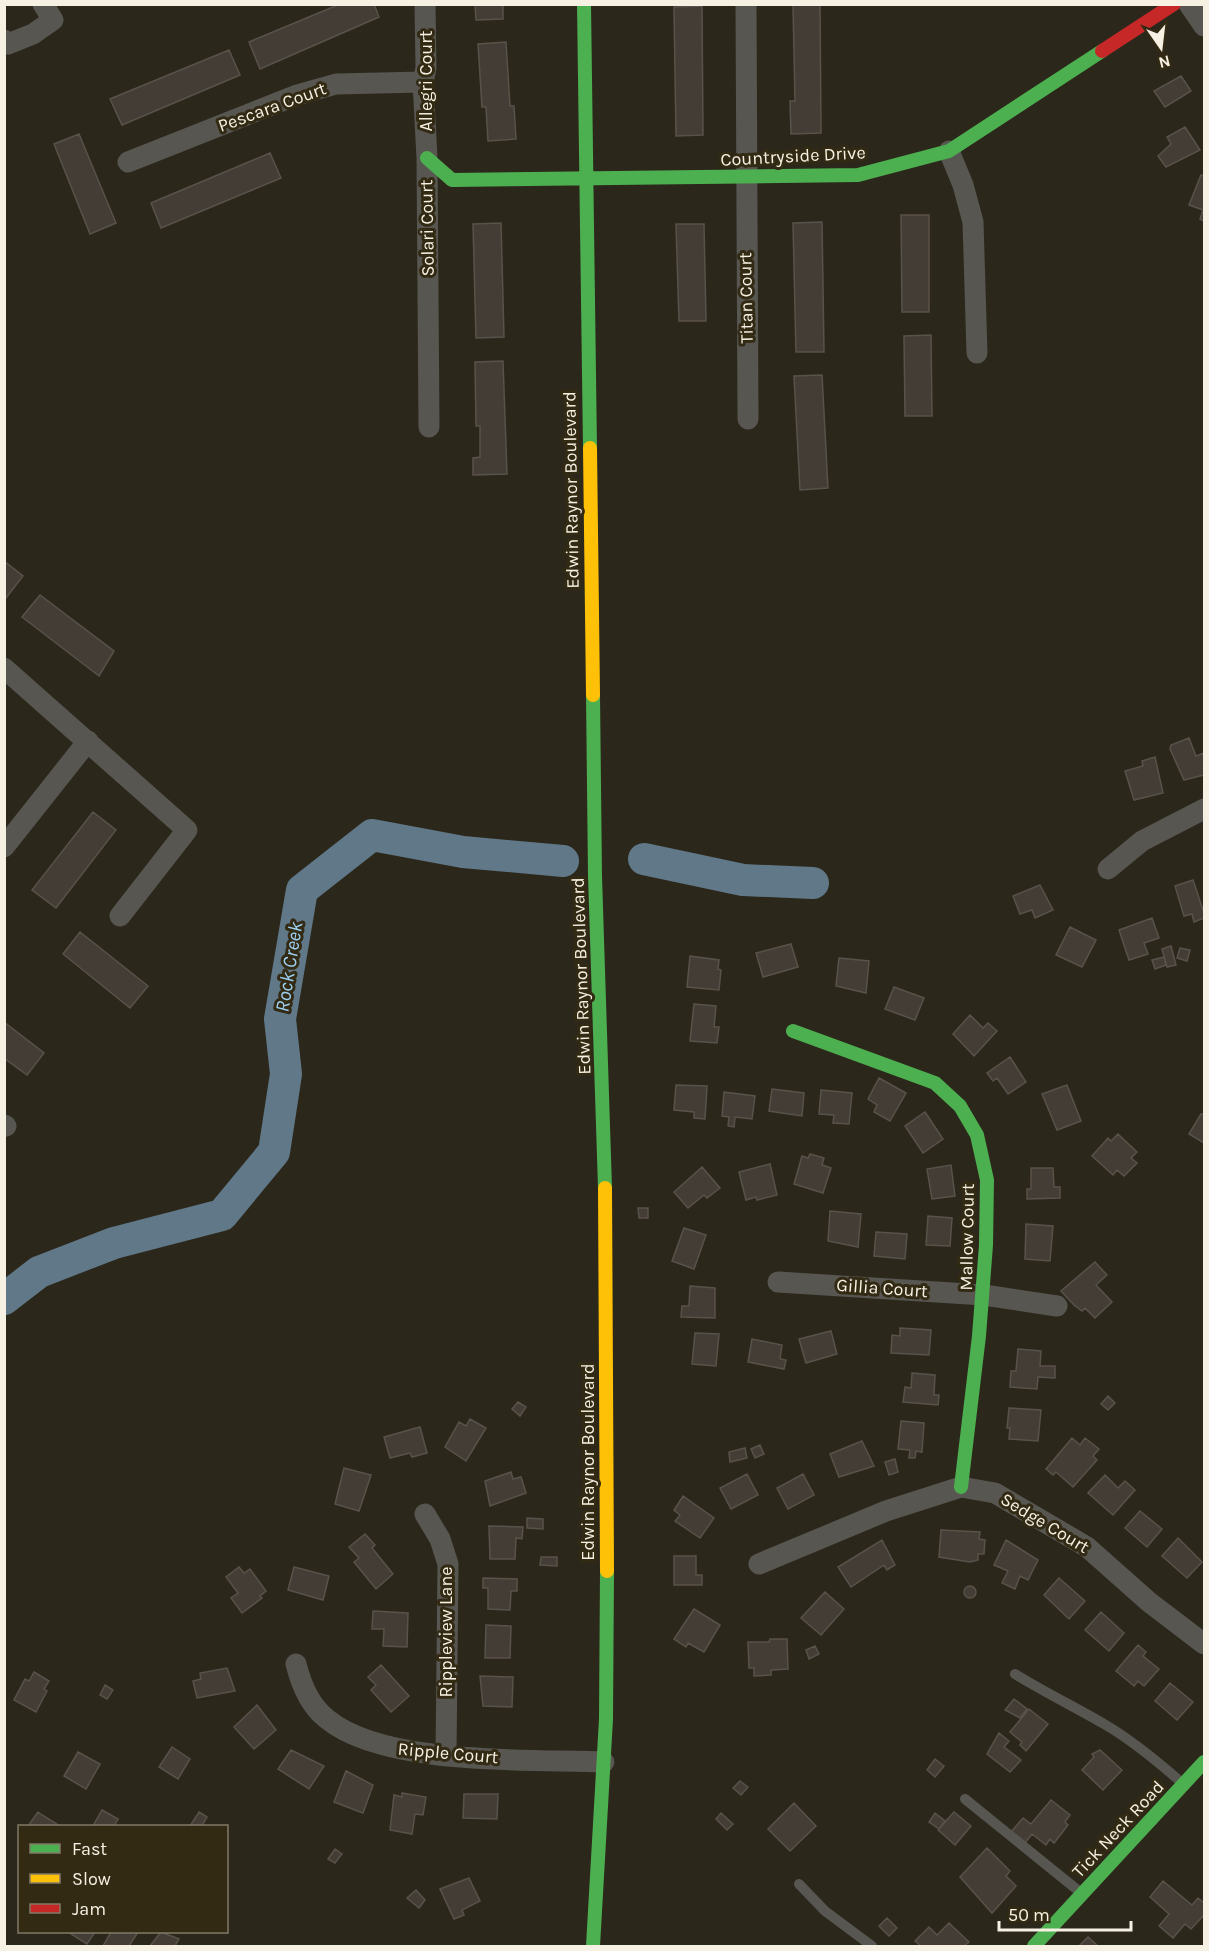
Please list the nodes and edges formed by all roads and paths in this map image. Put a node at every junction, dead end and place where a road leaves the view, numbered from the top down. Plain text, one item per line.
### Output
1 (43, 4) edge
2 (425, 4) edge
3 (584, 4) edge
4 (746, 4) edge
5 (1174, 4) edge
6 (1188, 4) edge
7 (1204, 27) edge
8 (4, 40) edge
9 (423, 82) junction
10 (949, 151) junction
11 (427, 158) junction
12 (128, 162) dead end
13 (745, 177) junction
14 (585, 180) junction
15 (977, 353) dead end
16 (748, 419) dead end
17 (429, 427) dead end
18 (4, 668) edge
19 (88, 741) junction
20 (1204, 809) edge
21 (4, 847) edge
22 (1108, 869) dead end
23 (120, 916) dead end
24 (794, 1031) dead end
25 (778, 1282) dead end
26 (984, 1295) junction
27 (1057, 1306) dead end
28 (961, 1487) junction
29 (425, 1514) dead end
30 (759, 1564) dead end
31 (1204, 1644) edge
32 (296, 1664) dead end
33 (1016, 1674) dead end
34 (446, 1755) junction
35 (604, 1762) junction
36 (1204, 1762) edge
37 (1184, 1784) junction
38 (965, 1799) dead end
39 (799, 1884) dead end
40 (1082, 1894) junction
41 (593, 1947) edge
42 (872, 1947) edge
43 (1034, 1947) edge

1 - 8 street
2 - 9 street, Allegri Court
3 - 14 main road, Edwin Raynor Boulevard
4 - 13 street, Titan Court
5 - 10 main road, Countryside Drive
6 - 7 street
9 - 11 street, Allegri Court
9 - 12 street, Pescara Court
10 - 13 main road, Countryside Drive
10 - 15 street
11 - 14 main road, Solari Court
11 - 17 street, Solari Court
13 - 14 main road, Countryside Drive
13 - 16 street, Titan Court
14 - 35 main road, Edwin Raynor Boulevard
18 - 19 street
19 - 21 street
19 - 23 street
20 - 22 street
24 - 26 main road, Mallow Court
25 - 26 street, Gillia Court
26 - 27 street, Gillia Court
26 - 28 main road, Mallow Court
28 - 30 street, Sedge Court
28 - 31 street, Sedge Court
29 - 34 street, Rippleview Lane
32 - 34 street, Ripple Court
33 - 37 lane
34 - 35 street, Ripple Court
35 - 41 main road, Edwin Raynor Boulevard
36 - 37 main road, Tick Neck Road
37 - 40 main road, Tick Neck Road
38 - 40 lane
39 - 42 lane
40 - 43 main road, Tick Neck Road

